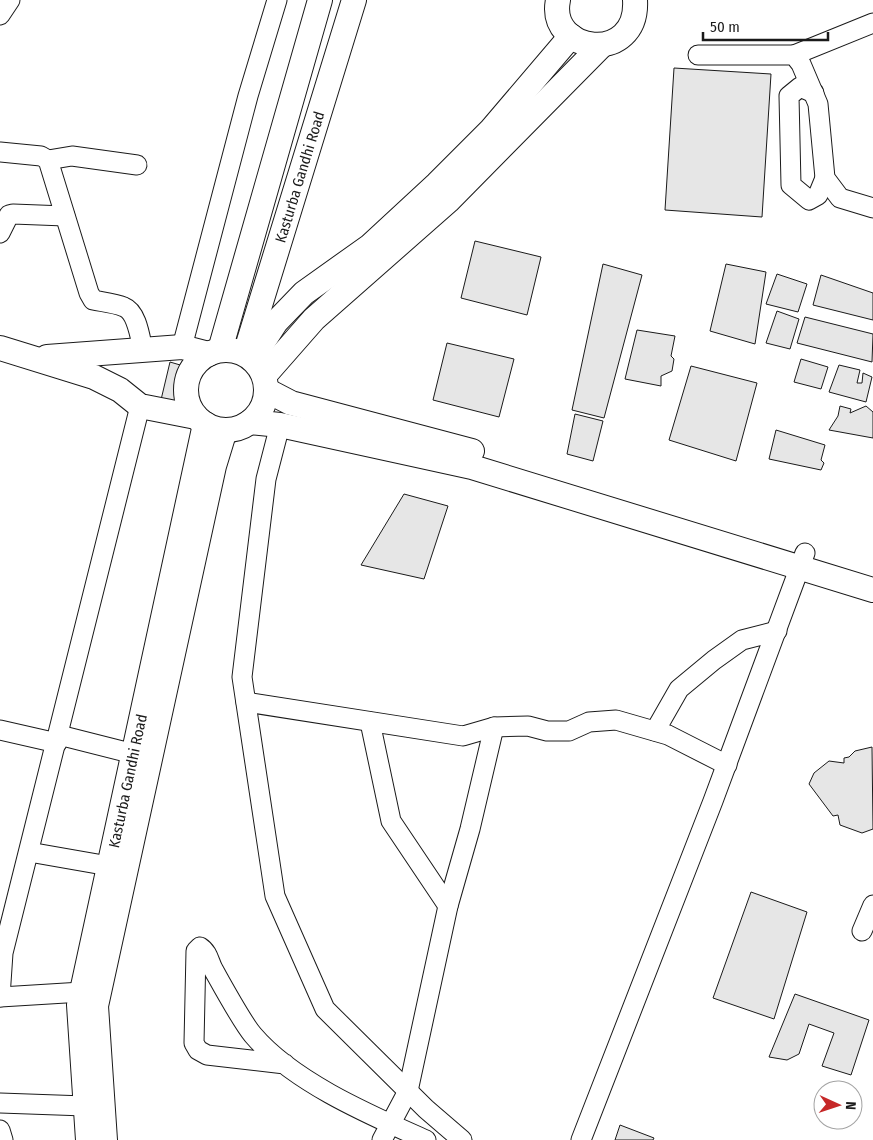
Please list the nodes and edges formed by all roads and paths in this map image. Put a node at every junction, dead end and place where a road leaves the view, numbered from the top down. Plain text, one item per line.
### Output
1 (10, 0) edge
2 (277, 0) edge
3 (320, 0) edge
4 (354, 0) edge
5 (558, 0) edge
6 (654, 0) edge
7 (634, 11) edge
8 (0, 15) edge
9 (873, 23) edge
10 (571, 36) junction
11 (602, 45) junction
12 (698, 55) dead end
13 (794, 55) junction
14 (814, 93) junction
15 (0, 152) edge
16 (48, 160) junction
17 (137, 166) dead end
18 (825, 178) junction
19 (873, 208) edge
20 (65, 216) junction
21 (0, 234) edge
22 (182, 347) junction
23 (0, 348) edge
24 (143, 350) junction
25 (215, 352) junction
26 (36, 358) junction
27 (257, 370) junction
28 (140, 406) junction
29 (250, 422) junction
30 (209, 424) junction
31 (280, 425) junction
32 (803, 560) junction
33 (873, 574) edge
34 (873, 590) edge
35 (777, 631) junction
36 (246, 702) junction
37 (370, 722) junction
38 (494, 727) junction
39 (0, 730) edge
40 (655, 731) junction
41 (58, 739) junction
42 (134, 754) junction
43 (727, 765) junction
44 (29, 852) junction
45 (109, 866) junction
46 (873, 905) edge
47 (448, 906) junction
48 (6, 912) edge
49 (862, 931) dead end
50 (3, 941) edge
51 (82, 992) junction
52 (0, 997) edge
53 (285, 1064) junction
54 (408, 1091) junction
55 (0, 1103) edge
56 (85, 1106) junction
57 (0, 1130) edge
58 (386, 1133) edge
59 (2, 1140) edge
60 (88, 1140) edge
61 (105, 1140) edge
62 (426, 1140) edge
63 (462, 1140) edge
64 (581, 1140) edge

1 - 8 street
2 - 22 street
3 - 25 main road, Kasturba Gandhi Road
4 - 27 main road, Kasturba Gandhi Road
5 - 10 main road
6 - 7 main road
7 - 11 main road
9 - 13 street
10 - 11 main road
10 - 27 main road
11 - 27 main road
12 - 13 street
13 - 14 street
14 - 18 street
14 - 18 street
15 - 16 street
16 - 17 street
16 - 20 street
18 - 19 street
20 - 21 street
20 - 24 street
22 - 24 main road
22 - 25 main road
23 - 26 main road
24 - 26 main road
25 - 27 main road
25 - 30 main road
26 - 28 main road
27 - 29 main road
27 - 32 main road
28 - 30 main road
28 - 41 street
29 - 30 main road
29 - 31 main road
30 - 42 main road, Kasturba Gandhi Road
30 - 61 main road, Kasturba Gandhi Road
31 - 32 main road
31 - 36 street
32 - 33 main road
32 - 34 main road
32 - 35 street
35 - 40 street
35 - 43 street
36 - 37 street
36 - 54 street
37 - 38 street
37 - 47 street
38 - 40 street
38 - 47 street
39 - 41 street
40 - 43 street
41 - 42 street
41 - 44 street
42 - 45 main road, Kasturba Gandhi Road
43 - 64 street
44 - 45 street
44 - 48 street
45 - 51 main road, Kasturba Gandhi Road
46 - 49 street
47 - 54 street
48 - 50 street
50 - 52 street
51 - 52 street
51 - 56 main road, Kasturba Gandhi Road
53 - 53 street
53 - 58 street
54 - 58 street
54 - 63 street
55 - 56 street
56 - 60 main road, Kasturba Gandhi Road
57 - 59 street
58 - 62 street

